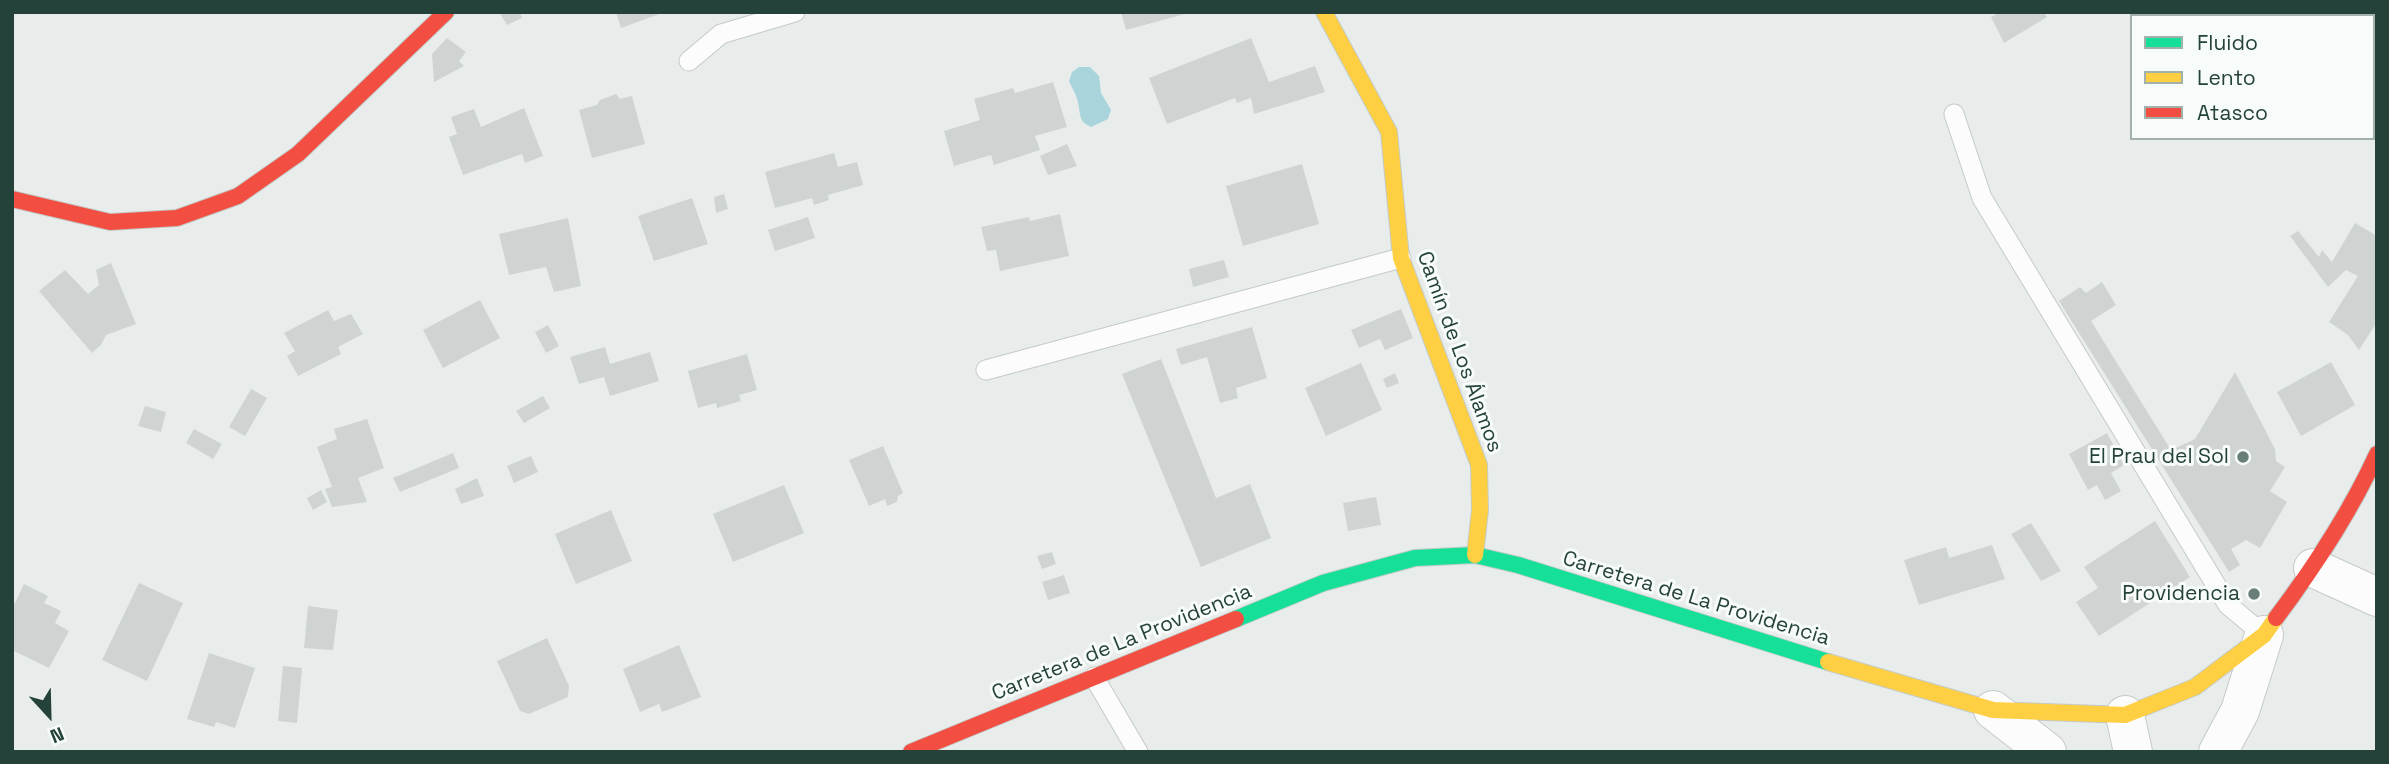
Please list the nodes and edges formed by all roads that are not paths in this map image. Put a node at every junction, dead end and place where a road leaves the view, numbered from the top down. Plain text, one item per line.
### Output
1 (446, 12) edge
2 (794, 12) edge
3 (1324, 12) edge
4 (689, 61) dead end
5 (1954, 114) dead end
6 (12, 199) edge
7 (1401, 258) junction
8 (986, 370) dead end
9 (2377, 454) edge
10 (1475, 555) junction
11 (2313, 568) junction
12 (2377, 597) edge
13 (2264, 635) junction
14 (1094, 677) junction
15 (1993, 710) junction
16 (2125, 715) junction
17 (911, 752) edge
18 (1138, 752) edge
19 (2047, 752) edge
20 (2133, 752) edge
21 (2218, 752) edge

1 - 6 street
2 - 4 lane
3 - 7 street, Camín de Los Álamos
5 - 13 lane
7 - 8 lane
7 - 10 street, Camín de Los Álamos
9 - 11 street, Carretera de La Providencia
10 - 14 street, Carretera de La Providencia
10 - 15 street, Carretera de La Providencia
11 - 12 street
11 - 13 street, Carretera de La Providencia
13 - 16 street, Carretera de La Providencia
13 - 21 street
14 - 17 street, Carretera de La Providencia
14 - 18 lane
15 - 16 street, Carretera de La Providencia
15 - 19 street
16 - 20 street

